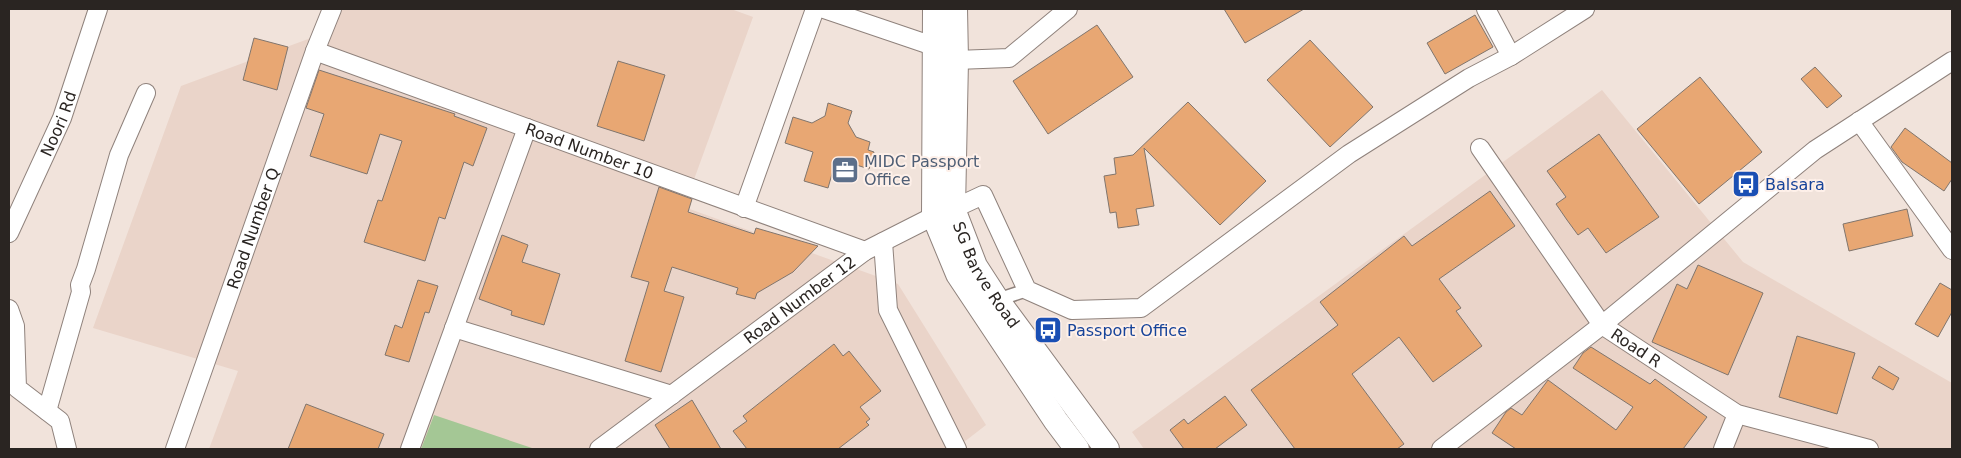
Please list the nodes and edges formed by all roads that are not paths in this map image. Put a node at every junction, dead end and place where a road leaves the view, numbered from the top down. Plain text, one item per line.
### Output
1 (98, 9) edge
2 (332, 9) edge
3 (815, 9) edge
4 (824, 9) edge
5 (935, 9) edge
6 (955, 9) edge
7 (1068, 9) edge
8 (1486, 9) edge
9 (1585, 9) edge
10 (936, 47) junction
11 (314, 52) junction
12 (1511, 56) junction
13 (956, 60) junction
14 (1952, 61) edge
15 (146, 93) dead end
16 (1859, 121) junction
17 (527, 128) junction
18 (1480, 148) dead end
19 (744, 208) junction
20 (943, 213) junction
21 (9, 233) edge
22 (883, 242) junction
23 (1952, 250) edge
24 (865, 251) junction
25 (1027, 290) junction
26 (997, 300) junction
27 (9, 309) edge
28 (1602, 325) junction
29 (454, 328) junction
30 (672, 395) junction
31 (47, 411) junction
32 (1737, 414) junction
33 (67, 449) edge
34 (175, 449) edge
35 (410, 449) edge
36 (599, 449) edge
37 (957, 449) edge
38 (1077, 449) edge
39 (1107, 449) edge
40 (1441, 449) edge
41 (1723, 449) edge
42 (1869, 449) edge

1 - 21 street, Noori Rd
2 - 11 street, Road Number Q
3 - 19 street
4 - 10 street
5 - 10 main road, SG Barve Road
6 - 13 main road, SG Barve Road
7 - 13 street
8 - 12 street
9 - 12 street
10 - 13 street
10 - 20 main road, SG Barve Road
11 - 17 street, Road Number 10
11 - 34 street, Road Number Q
12 - 25 street
13 - 20 main road, SG Barve Road
14 - 16 street
15 - 31 street
16 - 23 street
16 - 28 street
17 - 19 street, Road Number 10
17 - 29 street
18 - 28 street, Road R
19 - 24 street, Road Number 10
20 - 22 street, Road Number 12
20 - 25 street, Road Number 12
20 - 26 main road, SG Barve Road
20 - 38 main road, SG Barve Road
22 - 24 street, Road Number 12
22 - 37 street
24 - 30 street, Road Number 12
25 - 26 street
26 - 39 main road, SG Barve Road
27 - 31 street
28 - 32 street, Road R
28 - 40 street
29 - 30 street
29 - 35 street
30 - 36 street, Road Number 12
31 - 33 street
32 - 41 street
32 - 42 street, Road R

